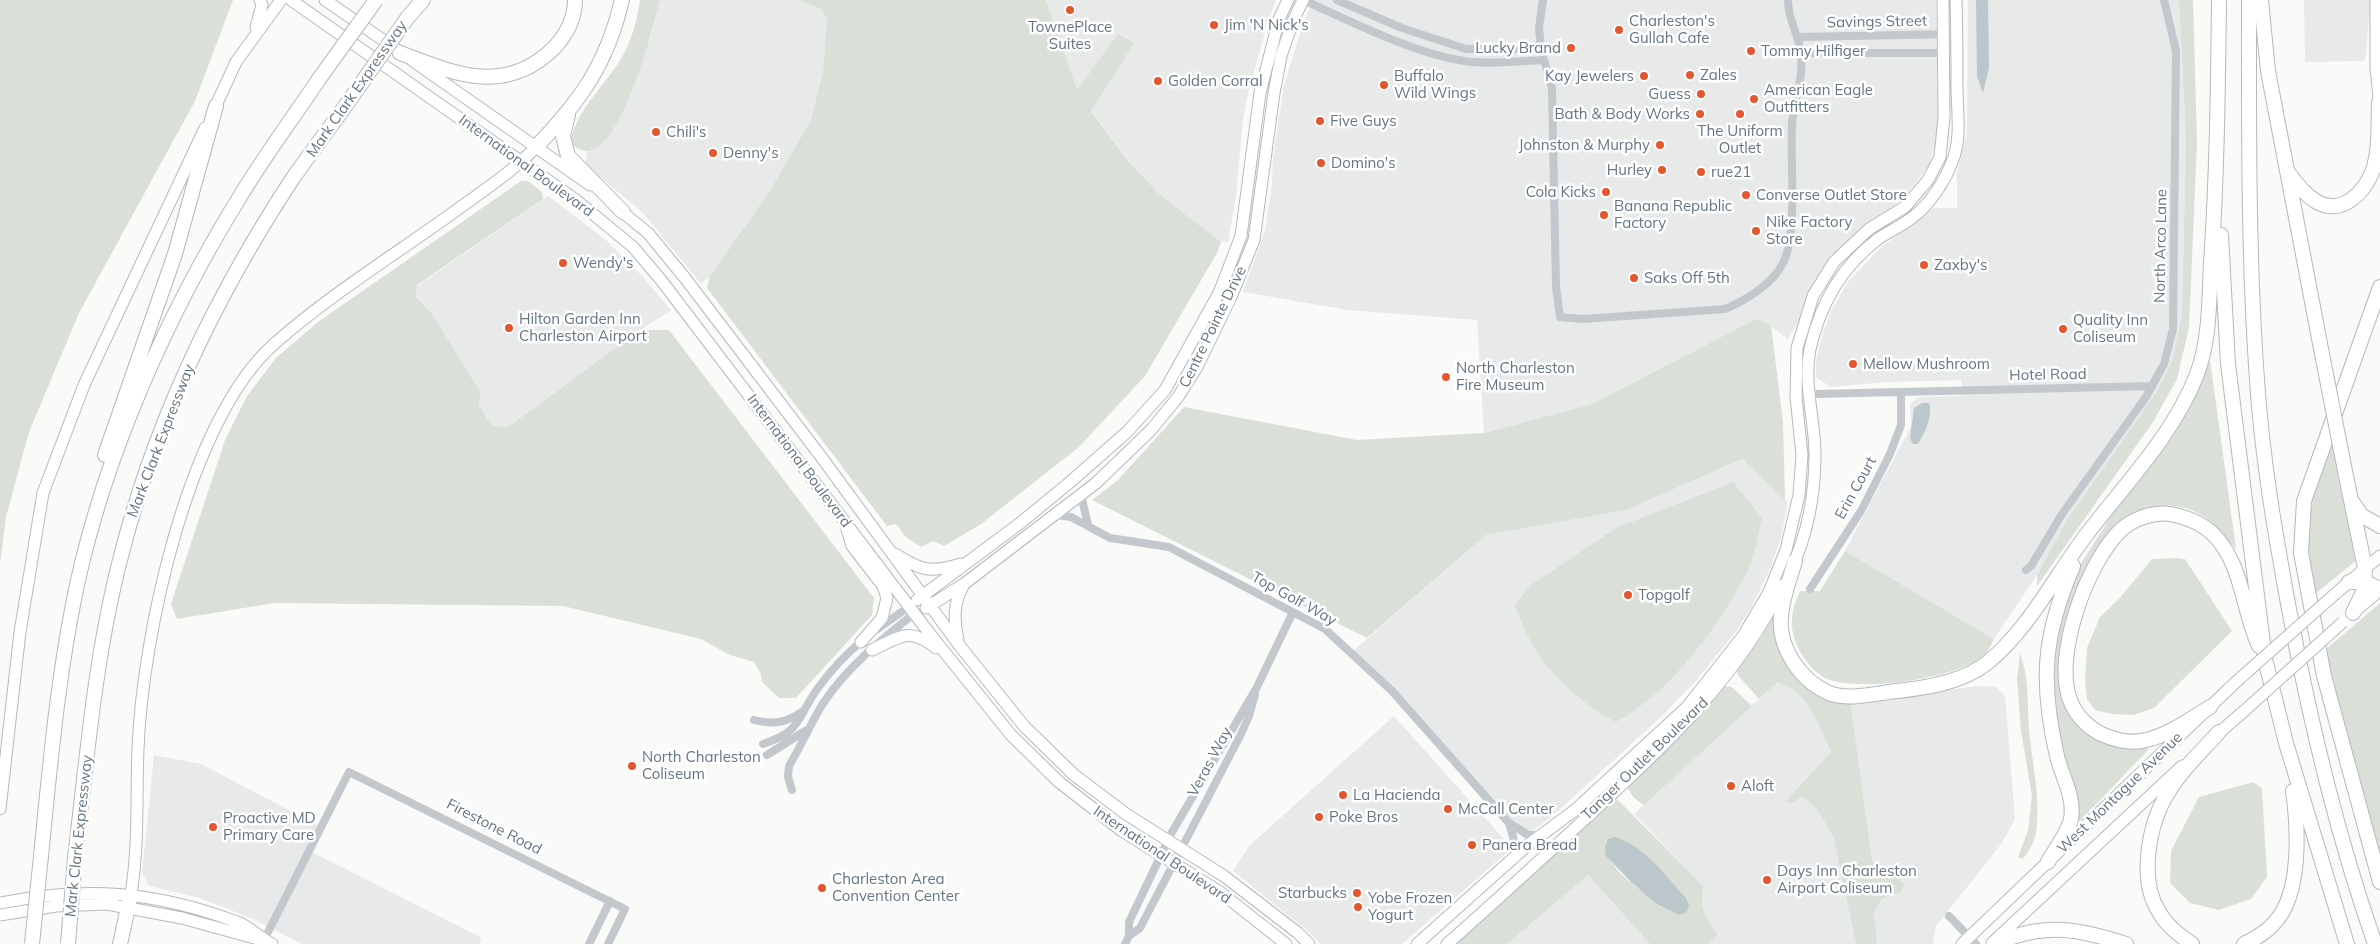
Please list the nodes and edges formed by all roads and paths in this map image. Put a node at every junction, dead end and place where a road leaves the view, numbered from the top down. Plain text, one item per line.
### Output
1 (260, 0) edge
2 (280, 0) edge
3 (291, 0) edge
4 (325, 0) edge
5 (376, 0) edge
6 (421, 0) edge
7 (575, 0) edge
8 (622, 0) edge
9 (1288, 0) edge
10 (1303, 0) edge
11 (1337, 0) edge
12 (1543, 0) edge
13 (1788, 0) edge
14 (1943, 0) edge
15 (1956, 0) edge
16 (2164, 0) edge
17 (2219, 0) edge
18 (2249, 0) edge
19 (2261, 0) edge
20 (2376, 0) edge
21 (1956, 34) junction
22 (1943, 35) junction
23 (1798, 37) junction
24 (252, 38) junction
25 (1541, 49) junction
26 (400, 52) junction
27 (1801, 53) junction
28 (1943, 53) junction
29 (1956, 53) junction
30 (1544, 60) junction
31 (2380, 104) edge
32 (216, 106) junction
33 (569, 113) junction
34 (536, 147) junction
35 (522, 162) junction
36 (2286, 168) junction
37 (2217, 172) junction
38 (623, 212) junction
39 (2380, 287) edge
40 (2152, 386) junction
41 (1901, 392) junction
42 (1809, 395) junction
43 (1796, 397) junction
44 (1081, 495) junction
45 (2351, 499) junction
46 (1054, 515) junction
47 (2100, 520) junction
48 (846, 522) junction
49 (1088, 525) junction
50 (2380, 526) edge
51 (889, 550) junction
52 (2380, 556) edge
53 (1795, 561) junction
54 (968, 563) junction
55 (2026, 570) dead end
56 (2365, 575) junction
57 (2349, 582) joint
58 (964, 584) junction
59 (1810, 589) dead end
60 (2380, 589) edge
61 (923, 596) junction
62 (74, 599) junction
63 (930, 606) junction
64 (912, 609) junction
65 (1293, 612) junction
66 (2348, 618) junction
67 (861, 642) junction
68 (959, 645) junction
69 (872, 650) junction
70 (2265, 659) junction
71 (950, 660) junction
72 (1257, 687) junction
73 (2210, 707) junction
74 (805, 709) junction
75 (754, 720) dead end
76 (808, 729) junction
77 (2219, 732) junction
78 (763, 744) dead end
79 (2286, 744) junction
80 (767, 755) dead end
81 (792, 790) dead end
82 (0, 809) edge
83 (1509, 823) junction
84 (1542, 835) junction
85 (1169, 841) junction
86 (1180, 848) junction
87 (1518, 854) junction
88 (1162, 856) junction
89 (1172, 862) junction
90 (2048, 862) junction
91 (2380, 882) edge
92 (130, 901) junction
93 (610, 901) junction
94 (0, 903) edge
95 (0, 915) edge
96 (1950, 916) dead end
97 (1129, 936) junction
98 (1969, 942) edge
99 (266, 943) edge
100 (32, 944) edge
101 (68, 944) edge
102 (120, 944) edge
103 (589, 944) edge
104 (608, 944) edge
105 (1125, 944) edge
106 (1286, 944) edge
107 (1309, 944) edge
108 (1417, 944) edge
109 (1448, 944) edge
110 (1992, 944) edge
111 (2126, 944) edge
112 (2192, 944) edge
113 (2244, 944) edge
114 (2347, 944) edge
115 (2375, 944) edge

1 - 24 main road
2 - 24 main road
3 - 35 main road, International Boulevard
4 - 26 main road, International Boulevard
5 - 62 highway, bridge
6 - 101 highway, Mark Clark Expressway, bridge
7 - 26 highway
8 - 33 highway
9 - 54 main road, Centre Pointe Drive
10 - 30 street
10 - 44 main road, Centre Pointe Drive
11 - 25 street
12 - 25 street
13 - 23 street
14 - 22 main road, Tanger Outlet Boulevard
15 - 21 main road, Tanger Outlet Boulevard
16 - 40 street, North Arco Lane
17 - 37 highway
18 - 115 highway
19 - 36 highway
20 - 31 main road
21 - 22 street, Savings Street
21 - 29 main road, Tanger Outlet Boulevard
22 - 23 street, Savings Street
22 - 28 main road, Tanger Outlet Boulevard
23 - 27 street
24 - 32 main road
25 - 30 street
26 - 34 main road, International Boulevard
27 - 28 street, Savings Street
27 - 30 street
28 - 29 street, Savings Street
28 - 43 main road, Tanger Outlet Boulevard
29 - 42 main road, Tanger Outlet Boulevard
31 - 36 highway
32 - 62 highway
32 - 82 main road
33 - 34 highway
33 - 38 highway
34 - 35 main road
34 - 38 main road, International Boulevard
35 - 48 main road, International Boulevard
35 - 92 main road
36 - 45 highway, bridge
37 - 47 highway
37 - 70 highway
38 - 51 main road, International Boulevard
39 - 91 highway
40 - 41 street, Hotel Road
40 - 55 street, North Arco Lane
41 - 42 street, Hotel Road
41 - 59 street, Erin Court
42 - 43 street, Hotel Road
42 - 53 main road, Tanger Outlet Boulevard
43 - 84 main road, Tanger Outlet Boulevard
44 - 46 main road, Centre Pointe Drive
44 - 49 street
45 - 50 highway
45 - 56 highway
46 - 49 street, Top Golf Way
46 - 58 main road, Centre Pointe Drive
47 - 53 highway
47 - 90 highway
48 - 64 main road, International Boulevard
48 - 67 main road
49 - 65 street, Top Golf Way
51 - 54 main road
51 - 61 main road, International Boulevard
52 - 56 main road
53 - 109 main road, Tanger Outlet Boulevard
54 - 61 main road, Centre Pointe Drive
56 - 57 highway
56 - 60 highway
56 - 66 highway
57 - 73 main road, West Montague Avenue, bridge
58 - 63 main road, Centre Pointe Drive
58 - 68 main road
60 - 66 main road, West Montague Avenue
61 - 63 main road, International Boulevard
61 - 64 main road, Centre Pointe Drive
62 - 100 highway, bridge
63 - 64 main road, Centre Pointe Drive
63 - 68 main road, International Boulevard
64 - 67 street
64 - 69 street
64 - 71 main road, International Boulevard
65 - 72 street, Veras Way
65 - 83 street, Top Golf Way
66 - 77 main road, West Montague Avenue, bridge
67 - 74 street
68 - 85 main road, International Boulevard
69 - 71 main road
69 - 76 street
70 - 73 highway
70 - 79 highway
71 - 88 main road, International Boulevard
72 - 85 street, Veras Way
72 - 86 street, Veras Way
73 - 90 main road, West Montague Avenue
74 - 75 street
74 - 78 street
76 - 80 street
76 - 81 street
77 - 110 main road, West Montague Avenue
77 - 112 highway
79 - 113 highway
79 - 114 highway
83 - 84 street, Top Golf Way
83 - 87 street, Top Golf Way
84 - 87 main road, Tanger Outlet Boulevard
85 - 86 main road, International Boulevard
85 - 88 street, Veras Way
86 - 89 street, Veras Way
86 - 107 main road, International Boulevard
87 - 108 main road, Tanger Outlet Boulevard
88 - 89 main road, International Boulevard
88 - 97 street, Veras Way
89 - 97 street, Veras Way
89 - 106 main road, International Boulevard
90 - 98 main road, West Montague Avenue
92 - 94 main road
92 - 95 main road
92 - 99 main road
92 - 102 highway
93 - 99 street, Firestone Road
93 - 103 street
93 - 104 street, Firestone Road
96 - 98 street
97 - 105 street
110 - 111 highway

